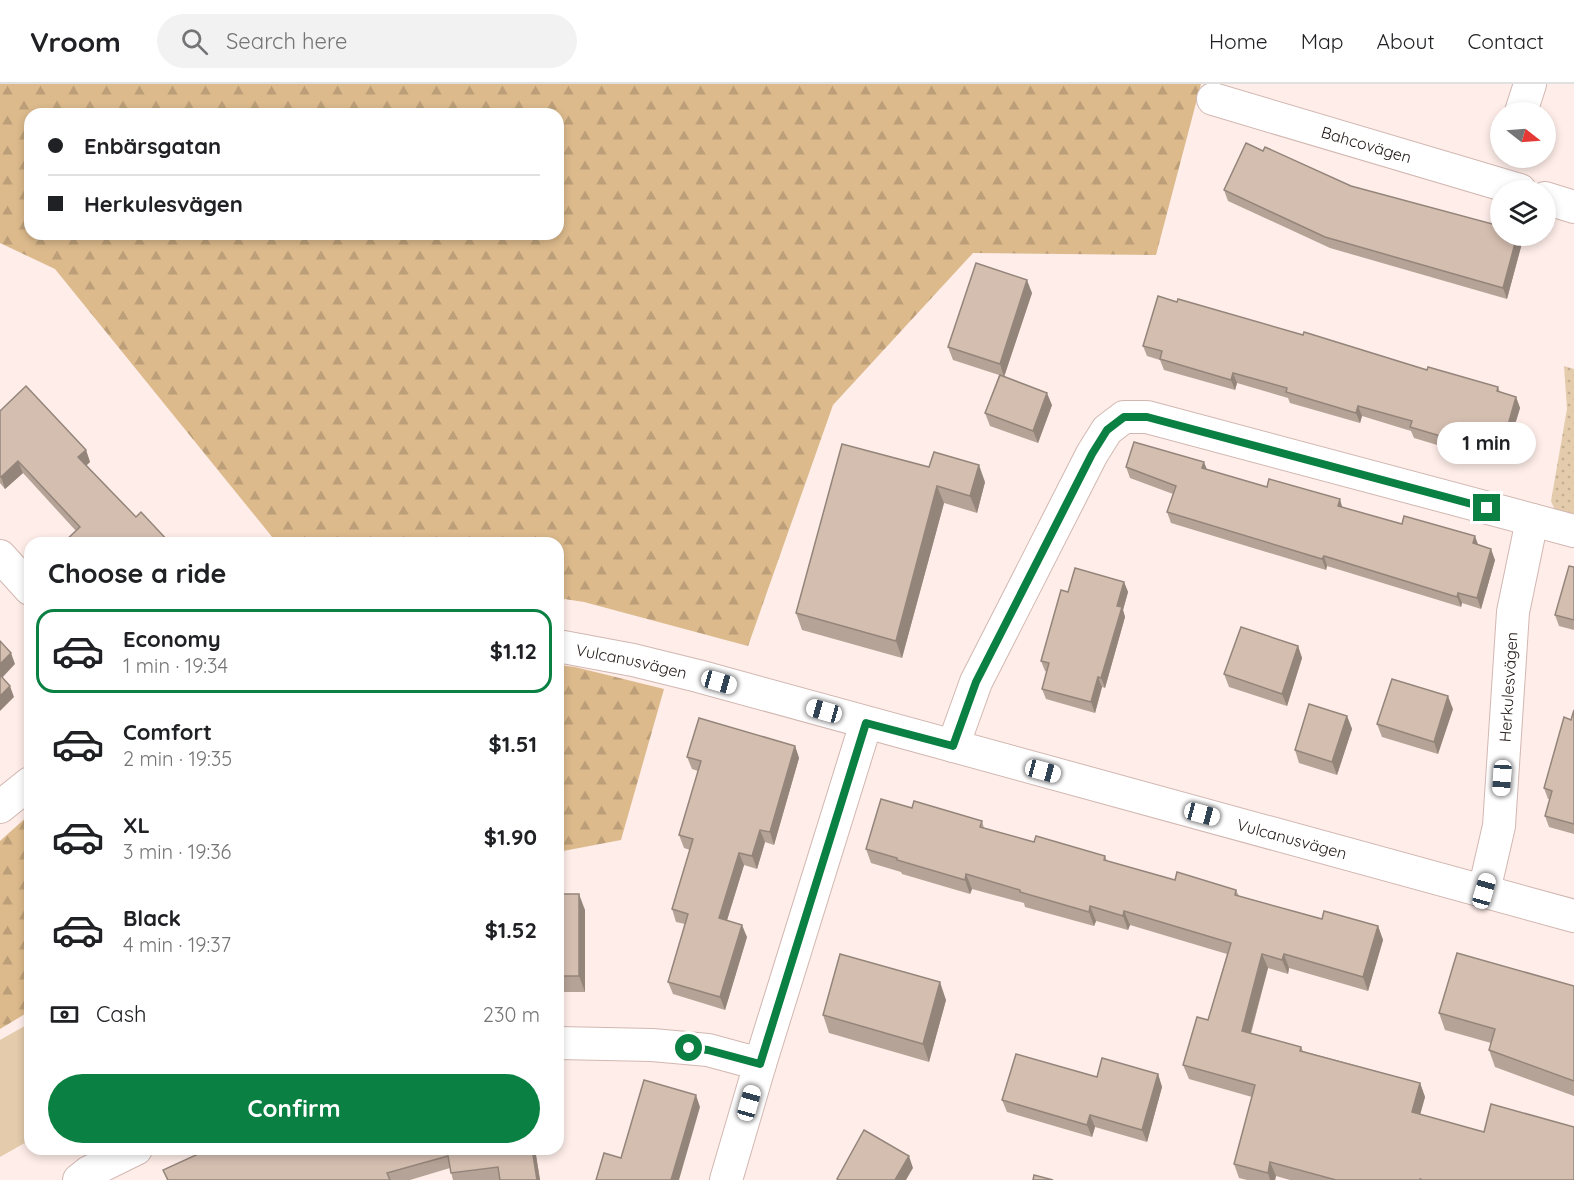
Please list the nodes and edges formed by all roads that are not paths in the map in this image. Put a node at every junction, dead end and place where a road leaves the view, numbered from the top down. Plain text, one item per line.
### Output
1 (1530, 84) edge
2 (1212, 99) dead end
3 (1524, 102) edge
4 (1490, 181) edge
5 (1556, 201) edge
6 (1574, 207) edge
7 (1532, 520) junction
8 (1574, 531) edge
9 (0, 556) edge
10 (24, 582) edge
11 (564, 647) edge
12 (866, 723) junction
13 (953, 746) junction
14 (24, 788) edge
15 (0, 807) edge
16 (1484, 891) junction
17 (1574, 916) edge
18 (564, 1043) edge
19 (760, 1064) junction
20 (124, 1155) edge
21 (79, 1180) edge
22 (726, 1180) edge

1 - 3 street
2 - 4 street, Bahcovägen
5 - 6 street
7 - 8 street
7 - 13 street
7 - 16 street, Herkulesvägen
9 - 10 street
11 - 12 street, Vulcanusvägen
12 - 13 street, Vulcanusvägen
12 - 19 street
13 - 16 street, Vulcanusvägen
14 - 15 street
16 - 17 street, Vulcanusvägen
18 - 19 street
19 - 22 street
20 - 21 street

